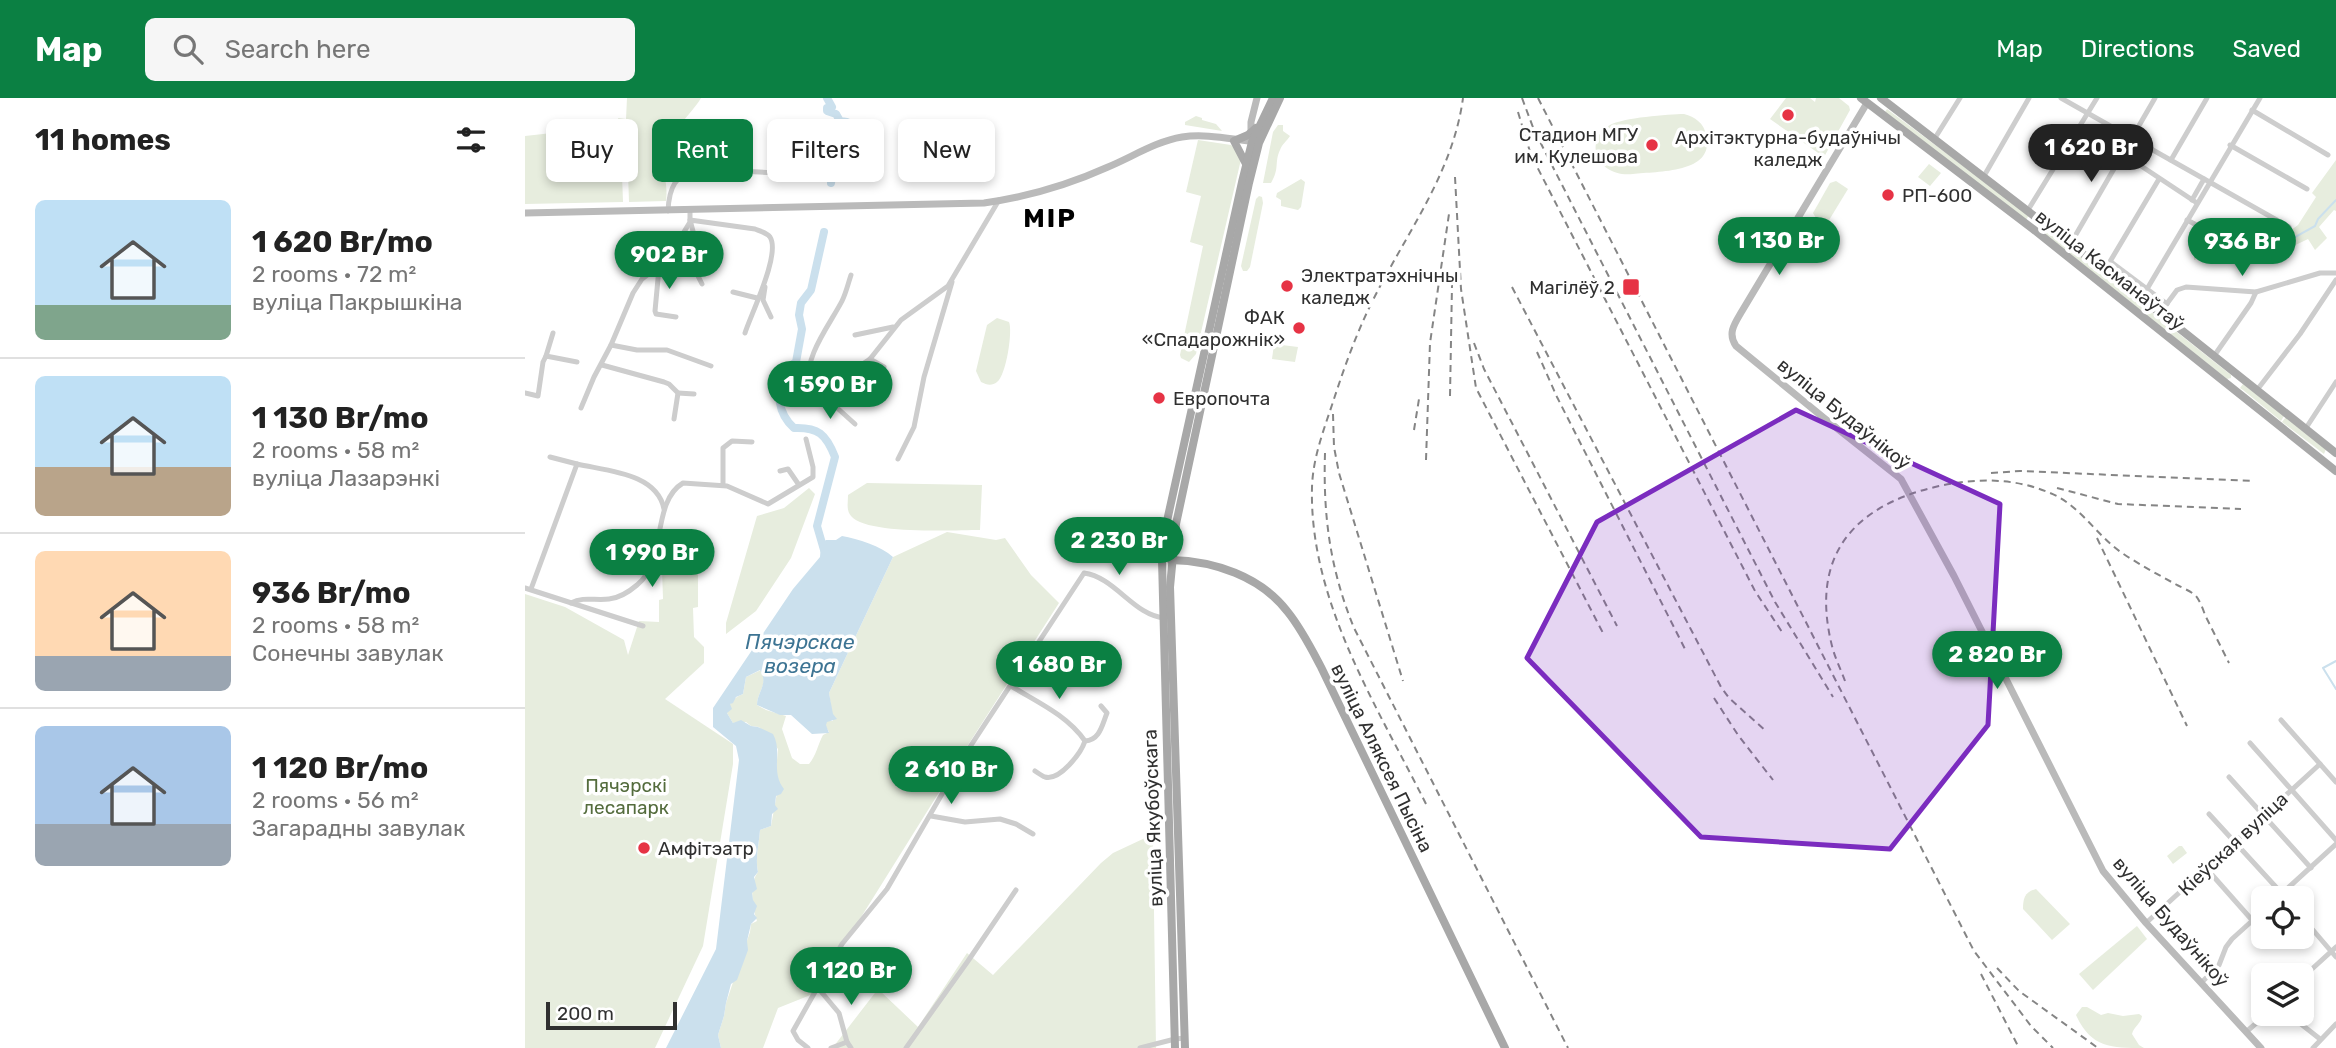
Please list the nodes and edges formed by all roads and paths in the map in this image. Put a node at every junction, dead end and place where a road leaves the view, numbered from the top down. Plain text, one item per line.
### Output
1 (1258, 98) edge
2 (1273, 98) edge
3 (1280, 98) edge
4 (1881, 98) edge
5 (1960, 98) edge
6 (2029, 98) edge
7 (2061, 98) edge
8 (2097, 98) edge
9 (2155, 98) edge
10 (2207, 98) edge
11 (2260, 98) edge
12 (1866, 100) edge
13 (2252, 110) junction
14 (2087, 113) junction
15 (1935, 138) junction
16 (2131, 138) junction
17 (1254, 139) junction
18 (1234, 141) junction
19 (2230, 145) junction
20 (2123, 154) junction
21 (2328, 155) dead end
22 (2171, 160) junction
23 (1246, 164) junction
24 (767, 173) edge
25 (1984, 176) junction
26 (2159, 179) junction
27 (2206, 181) junction
28 (2307, 190) dead end
29 (999, 200) junction
30 (2194, 201) junction
31 (690, 210) junction
32 (668, 211) junction
33 (2029, 211) junction
34 (525, 213) edge
35 (690, 220) junction
36 (2187, 220) junction
37 (2025, 223) junction
38 (2049, 227) junction
39 (2289, 227) dead end
40 (2042, 236) junction
41 (2227, 241) dead end
42 (2071, 243) junction
43 (2111, 261) junction
44 (659, 268) junction
45 (2105, 270) junction
46 (2336, 273) edge
47 (767, 274) junction
48 (851, 275) dead end
49 (953, 279) junction
50 (2336, 280) edge
51 (702, 284) dead end
52 (2147, 289) junction
53 (733, 292) dead end
54 (2256, 292) junction
55 (757, 298) junction
56 (2167, 304) junction
57 (2160, 313) junction
58 (676, 317) dead end
59 (771, 317) dead end
60 (894, 327) junction
61 (553, 333) dead end
62 (745, 333) dead end
63 (855, 335) dead end
64 (611, 345) junction
65 (546, 356) junction
66 (2214, 356) junction
67 (870, 359) junction
68 (577, 362) dead end
69 (602, 365) junction
70 (711, 366) dead end
71 (884, 367) dead end
72 (2241, 378) junction
73 (2336, 383) edge
74 (2233, 388) junction
75 (2257, 390) junction
76 (525, 393) edge
77 (678, 393) junction
78 (694, 394) dead end
79 (825, 397) junction
80 (581, 408) dead end
81 (674, 419) dead end
82 (855, 424) dead end
83 (2305, 428) junction
84 (806, 439) dead end
85 (752, 442) dead end
86 (2336, 453) edge
87 (550, 457) dead end
88 (898, 459) dead end
89 (577, 464) junction
90 (2327, 464) junction
91 (780, 471) dead end
92 (2336, 471) edge
93 (723, 485) junction
94 (799, 485) junction
95 (657, 492) junction
96 (672, 492) junction
97 (665, 511) junction
98 (1161, 560) junction
99 (1171, 560) junction
100 (528, 589) edge
101 (571, 603) junction
102 (1162, 618) junction
103 (1172, 618) junction
104 (643, 626) dead end
105 (1011, 686) junction
106 (1101, 706) dead end
107 (2281, 720) dead end
108 (1085, 741) junction
109 (2251, 743) dead end
110 (2320, 764) junction
111 (1035, 771) dead end
112 (2229, 777) dead end
113 (2336, 782) edge
114 (2292, 790) junction
115 (2209, 814) dead end
116 (2264, 815) junction
117 (931, 816) junction
118 (1033, 834) dead end
119 (2234, 841) junction
120 (2336, 842) edge
121 (2311, 867) junction
122 (2206, 868) junction
123 (2273, 886) edge
124 (2292, 886) edge
125 (1016, 890) dead end
126 (2251, 919) edge
127 (2251, 921) edge
128 (2146, 923) junction
129 (2314, 930) edge
130 (2334, 952) edge
131 (2314, 968) edge
132 (2201, 983) junction
133 (818, 988) junction
134 (2336, 1024) edge
135 (2253, 1026) edge
136 (2303, 1026) edge
137 (2246, 1032) junction
138 (1185, 1038) junction
139 (2319, 1039) junction
140 (847, 1042) junction
141 (1175, 1043) edge
142 (808, 1048) edge
143 (831, 1048) edge
144 (851, 1048) edge
145 (906, 1048) edge
146 (1140, 1048) edge
147 (1185, 1048) edge
148 (1505, 1048) edge
149 (2261, 1048) edge
150 (2313, 1048) edge

1 - 17 main road
2 - 17 main road
3 - 17 main road, вуліца Якубоўскага
4 - 15 main road, вуліца Касманаўтаў
5 - 15 street
6 - 25 street
7 - 14 street
8 - 14 street
9 - 16 street
10 - 22 street
11 - 13 street
12 - 37 main road, вуліца Касманаўтаў
12 - 128 main road, вуліца Будаўнікоў
13 - 19 street
13 - 21 street
14 - 16 street
14 - 33 street
15 - 25 main road, вуліца Касманаўтаў
16 - 20 street
16 - 22 street
17 - 18 main road
17 - 23 main road, вуліца Якубоўскага
17 - 99 main road, вуліца Якубоўскага
18 - 23 main road
18 - 29 main road
19 - 27 street
19 - 28 street
20 - 26 street
20 - 42 street
22 - 27 street
23 - 98 main road, вуліца Якубоўскага
24 - 32 street
25 - 33 main road, вуліца Касманаўтаў
26 - 30 street
26 - 43 street
27 - 30 street
27 - 39 street
29 - 31 main road
29 - 49 street
30 - 36 street
31 - 32 main road
31 - 35 street
32 - 34 main road
33 - 37 main road
33 - 38 main road, вуліца Касманаўтаў
35 - 44 street
35 - 47 street
35 - 51 street
36 - 41 street
36 - 52 street
37 - 40 main road, вуліца Касманаўтаў
38 - 40 main road
38 - 42 main road, вуліца Касманаўтаў
40 - 74 main road, вуліца Касманаўтаў
42 - 45 main road, вуліца Касманаўтаў
43 - 45 street
43 - 52 street
44 - 58 street
44 - 64 street
45 - 57 main road, вуліца Касманаўтаў
46 - 54 street
47 - 55 street
47 - 59 street
48 - 79 street
49 - 60 street
49 - 88 street
50 - 75 street
52 - 56 street
53 - 55 street
54 - 56 street
54 - 66 street
55 - 62 street
56 - 57 street
57 - 66 main road, вуліца Касманаўтаў
60 - 63 street
60 - 67 street
61 - 65 street
64 - 69 street
64 - 70 street
65 - 68 street
65 - 76 street
66 - 72 main road, вуліца Касманаўтаў
67 - 71 street
67 - 79 street
69 - 77 street
69 - 80 street
72 - 74 main road
72 - 75 main road, вуліца Касманаўтаў
73 - 83 street
74 - 90 main road, вуліца Касманаўтаў
75 - 83 main road, вуліца Касманаўтаў
77 - 78 street
77 - 81 street
79 - 82 street
83 - 86 main road, вуліца Касманаўтаў
84 - 94 street
85 - 93 street
86 - 90 main road
87 - 89 street
89 - 95 street
89 - 100 street
90 - 92 main road, вуліца Касманаўтаў
91 - 94 street
93 - 94 street
93 - 96 street
95 - 96 street
95 - 97 street
96 - 97 street
97 - 101 street
98 - 99 main road, вуліца Аляксея Пысіна
98 - 102 main road, вуліца Якубоўскага
99 - 103 main road, вуліца Якубоўскага
99 - 148 main road, вуліца Аляксея Пысіна
100 - 101 street
101 - 104 street
102 - 103 street
102 - 105 street
102 - 141 main road, вуліца Якубоўскага
103 - 138 main road, вуліца Якубоўскага
105 - 108 street
105 - 117 street
106 - 108 street
107 - 110 street
108 - 111 street
109 - 114 street
110 - 113 street
110 - 114 street, Кіеўская вуліца
112 - 116 street
114 - 116 street, Кіеўская вуліца
114 - 120 street
115 - 119 street
116 - 119 street, Кіеўская вуліца
116 - 121 street
117 - 118 street
117 - 133 street
119 - 122 street, Кіеўская вуліца
119 - 123 street
120 - 121 street
121 - 124 street
122 - 126 street
122 - 128 street, Кіеўская вуліца
125 - 145 street
127 - 132 street
128 - 132 main road, вуліца Будаўнікоў
129 - 130 street
130 - 131 street
132 - 137 main road, вуліца Будаўнікоў
133 - 140 street
133 - 142 street
134 - 139 street
135 - 137 street
136 - 139 street
137 - 149 main road, вуліца Будаўнікоў
138 - 141 street
138 - 147 main road, вуліца Якубоўскага
139 - 150 street
140 - 143 street
140 - 144 street
141 - 146 street

